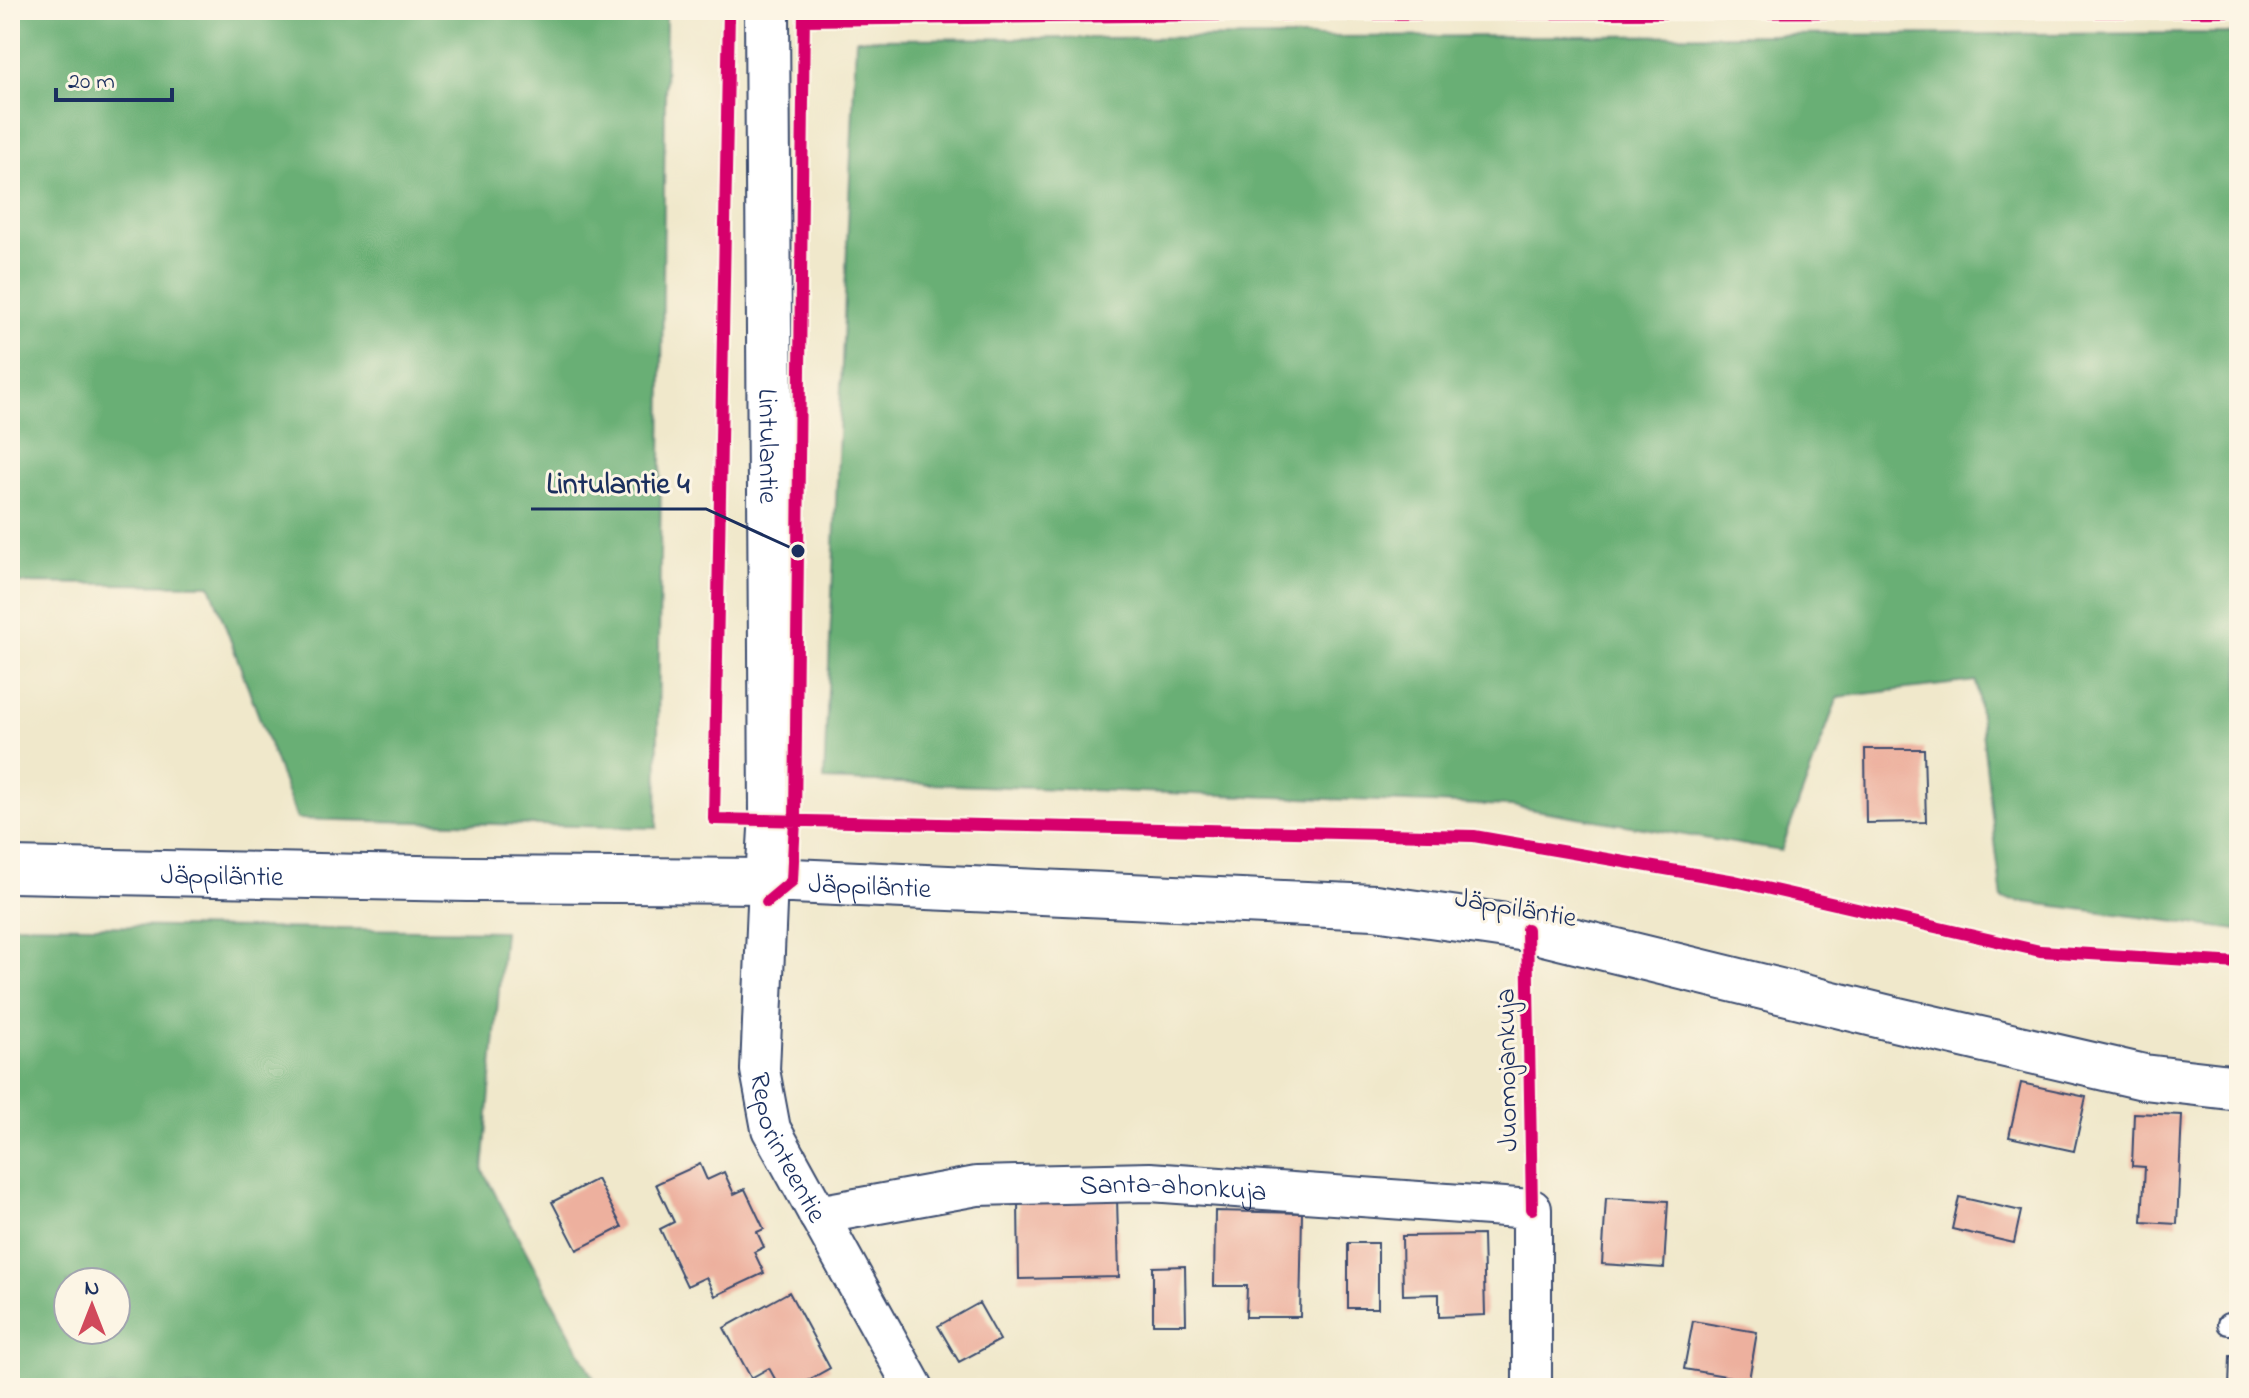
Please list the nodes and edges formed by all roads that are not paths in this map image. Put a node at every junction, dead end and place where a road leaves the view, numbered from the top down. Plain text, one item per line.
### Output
1 (767, 10) edge
2 (10, 870) edge
3 (768, 881) junction
4 (2239, 1088) edge
5 (818, 1215) junction
6 (914, 1388) edge
7 (1532, 1388) edge

1 - 3 main road, Lintulantie
2 - 3 main road, Jäppiläntie
3 - 4 main road, Jäppiläntie
3 - 5 street, Reporinteentie
5 - 6 street, Reporinteentie
5 - 7 street, Santa-ahonkuja

